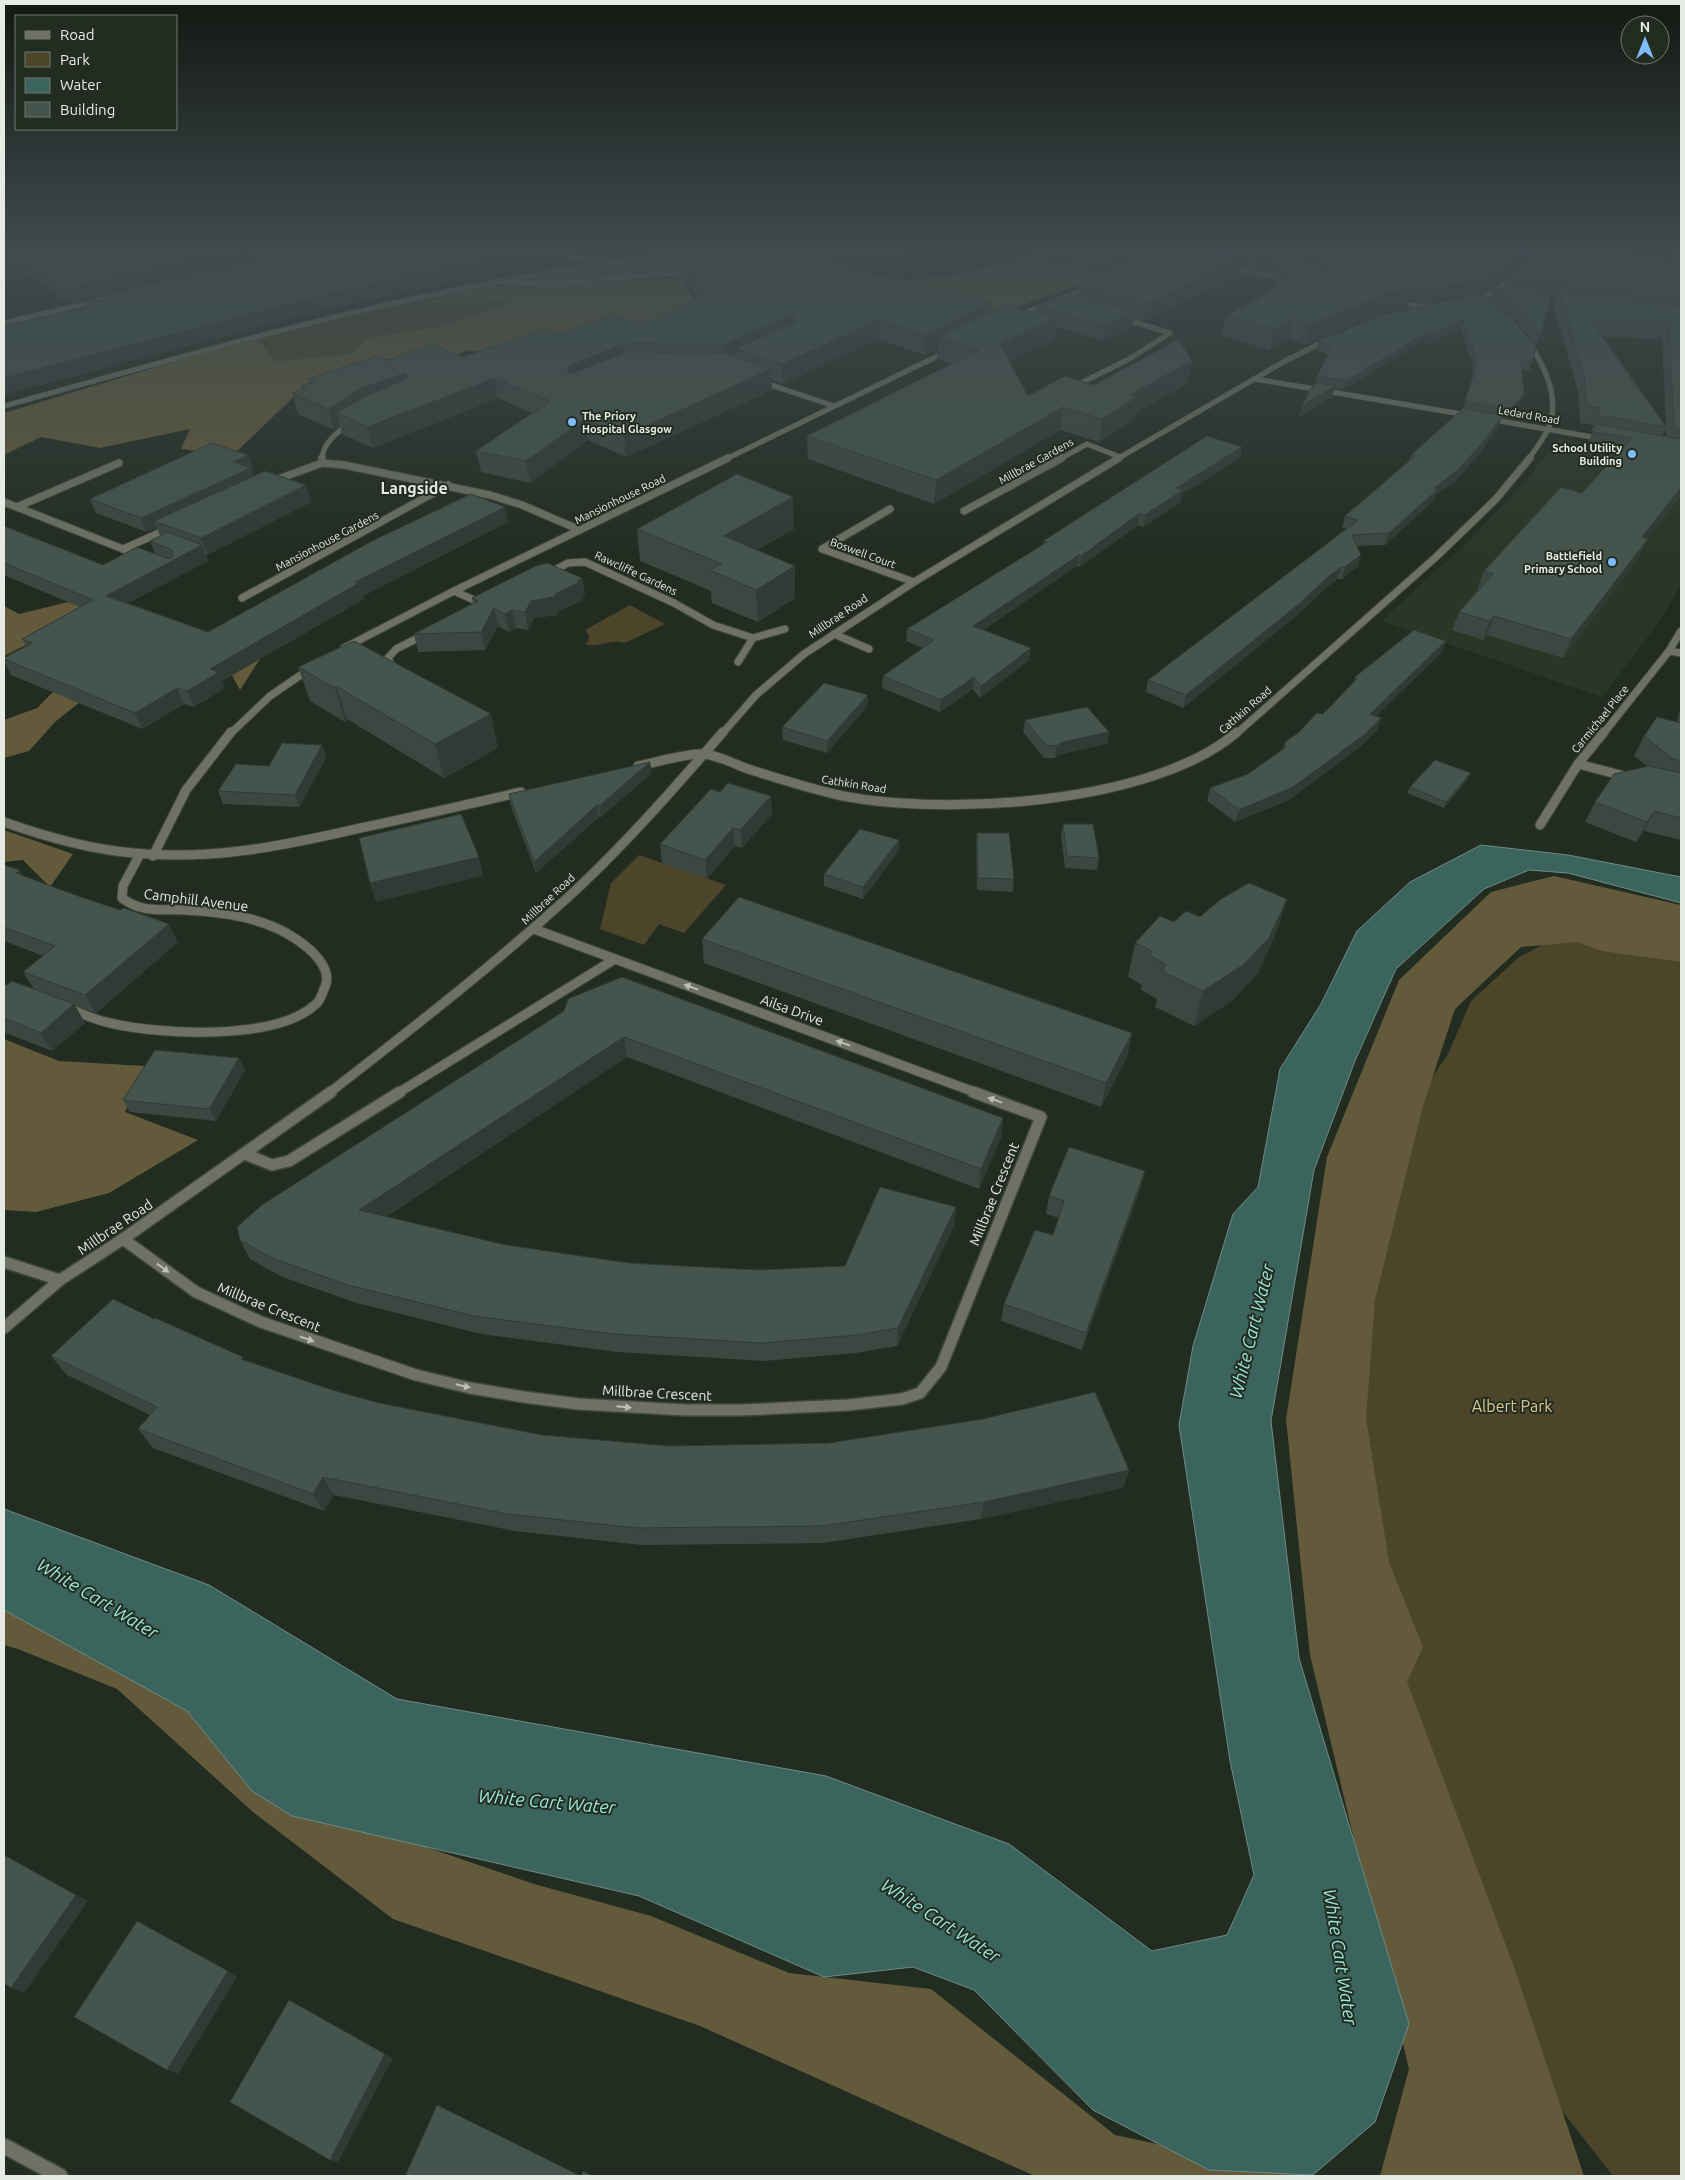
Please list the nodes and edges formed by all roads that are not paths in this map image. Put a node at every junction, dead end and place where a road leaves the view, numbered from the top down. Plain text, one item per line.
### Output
1 (202, 351) edge
2 (946, 351) edge
3 (1142, 351) edge
4 (1305, 351) edge
5 (1534, 351) edge
6 (752, 378) edge
7 (1255, 379) junction
8 (1079, 384) edge
9 (4, 406) edge
10 (834, 406) junction
11 (360, 415) edge
12 (1548, 429) junction
13 (1615, 440) edge
14 (1120, 457) junction
15 (120, 462) dead end
16 (322, 463) junction
17 (448, 485) junction
18 (262, 486) edge
19 (4, 502) edge
20 (18, 507) junction
21 (890, 509) dead end
22 (964, 512) dead end
23 (175, 525) edge
24 (580, 530) junction
25 (123, 549) junction
26 (131, 552) edge
27 (543, 576) edge
28 (914, 582) junction
29 (454, 592) junction
30 (242, 598) dead end
31 (491, 602) edge
32 (483, 606) junction
33 (474, 610) edge
34 (785, 629) dead end
35 (1681, 631) edge
36 (431, 632) edge
37 (834, 634) junction
38 (753, 638) junction
39 (869, 649) dead end
40 (341, 650) edge
41 (1669, 651) junction
42 (1681, 653) edge
43 (738, 662) dead end
44 (315, 665) edge
45 (407, 674) edge
46 (704, 754) junction
47 (1578, 764) junction
48 (628, 768) edge
49 (1634, 778) edge
50 (531, 790) edge
51 (4, 822) edge
52 (1540, 825) dead end
53 (139, 856) junction
54 (153, 856) junction
55 (534, 929) junction
56 (615, 958) junction
57 (58, 1004) edge
58 (1041, 1117) joint
59 (245, 1154) junction
60 (123, 1239) junction
61 (4, 1262) edge
62 (60, 1280) junction
63 (4, 1328) edge
64 (4, 2146) edge
65 (60, 2176) edge

1 - 9 street
2 - 10 street, Mansionhouse Road
3 - 8 street
4 - 7 street, Millbrae Road
5 - 12 street, Cathkin Road
6 - 10 street
7 - 12 street, Ledard Road
7 - 14 street, Millbrae Road
10 - 24 street, Mansionhouse Road
11 - 16 street
12 - 13 street, Ledard Road
12 - 46 street, Cathkin Road
14 - 22 street, Millbrae Gardens
14 - 28 street, Millbrae Road
15 - 20 street
16 - 17 street
16 - 18 street
17 - 24 street
17 - 30 street, Mansionhouse Gardens
19 - 20 street
20 - 25 street
21 - 28 street, Boswell Court
23 - 25 street
24 - 29 street, Mansionhouse Road
25 - 26 street
27 - 38 street, Rawcliffe Gardens
28 - 37 street, Millbrae Road
29 - 32 street
29 - 40 street, Mansionhouse Road
31 - 32 street
32 - 33 street
34 - 38 street
35 - 41 street, Carmichael Place
36 - 45 street
37 - 39 street
37 - 46 street, Millbrae Road
38 - 43 street
41 - 42 street
41 - 47 street, Carmichael Place
44 - 54 street
46 - 48 street
46 - 55 street, Millbrae Road
47 - 49 street
47 - 52 street, Carmichael Place
50 - 54 street
51 - 53 street
53 - 54 street
53 - 57 street, Camphill Avenue
55 - 56 street, Ailsa Drive
55 - 59 street, Millbrae Road
58 -> 56 street, Ailsa Drive
56 - 59 street
60 -> 58 street, Millbrae Crescent
59 - 60 street, Millbrae Road
60 - 62 street, Millbrae Road
61 - 62 street
62 - 63 street, Millbrae Road
64 - 65 street

